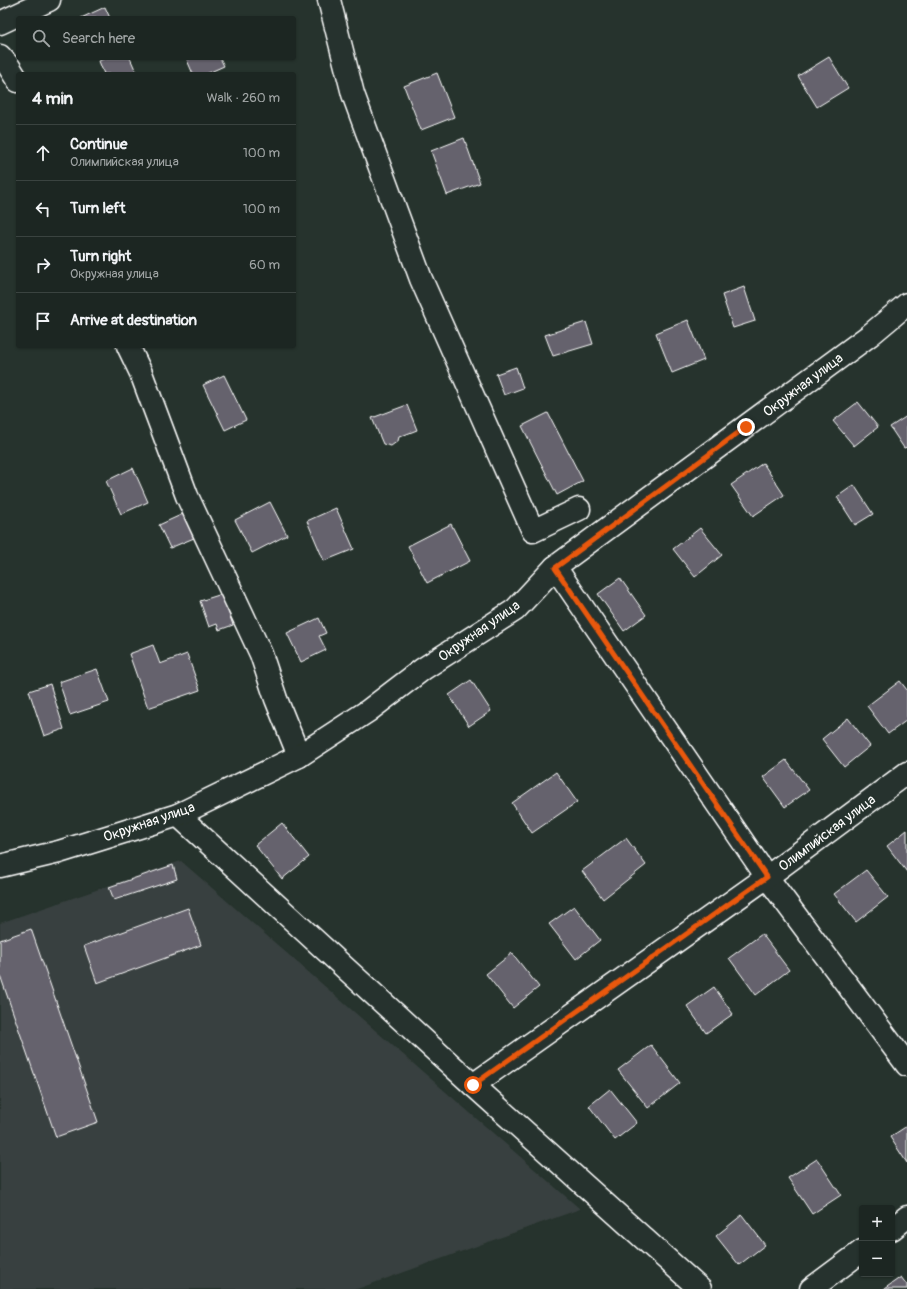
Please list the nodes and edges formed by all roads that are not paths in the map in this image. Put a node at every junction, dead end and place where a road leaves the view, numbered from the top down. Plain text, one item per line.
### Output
1 (49, 0) edge
2 (329, 0) edge
3 (0, 23) edge
4 (0, 56) edge
5 (16, 78) edge
6 (907, 304) edge
7 (129, 348) edge
8 (579, 509) dead end
9 (555, 568) junction
10 (299, 756) junction
11 (907, 773) edge
12 (178, 815) junction
13 (0, 866) edge
14 (767, 877) junction
15 (907, 1065) edge
16 (473, 1085) junction
17 (907, 1217) edge
18 (895, 1227) edge
19 (859, 1253) edge
20 (700, 1289) edge
21 (811, 1289) edge

1 - 3 street
2 - 8 street
4 - 5 street
6 - 9 street, Окружная улица
7 - 10 street
9 - 10 street, Окружная улица
9 - 14 street
10 - 12 street, Окружная улица
11 - 14 street, Олимпийская улица
12 - 13 street, Окружная улица
12 - 16 street
14 - 15 street
14 - 16 street, Олимпийская улица
16 - 20 street
17 - 18 street
19 - 21 street

